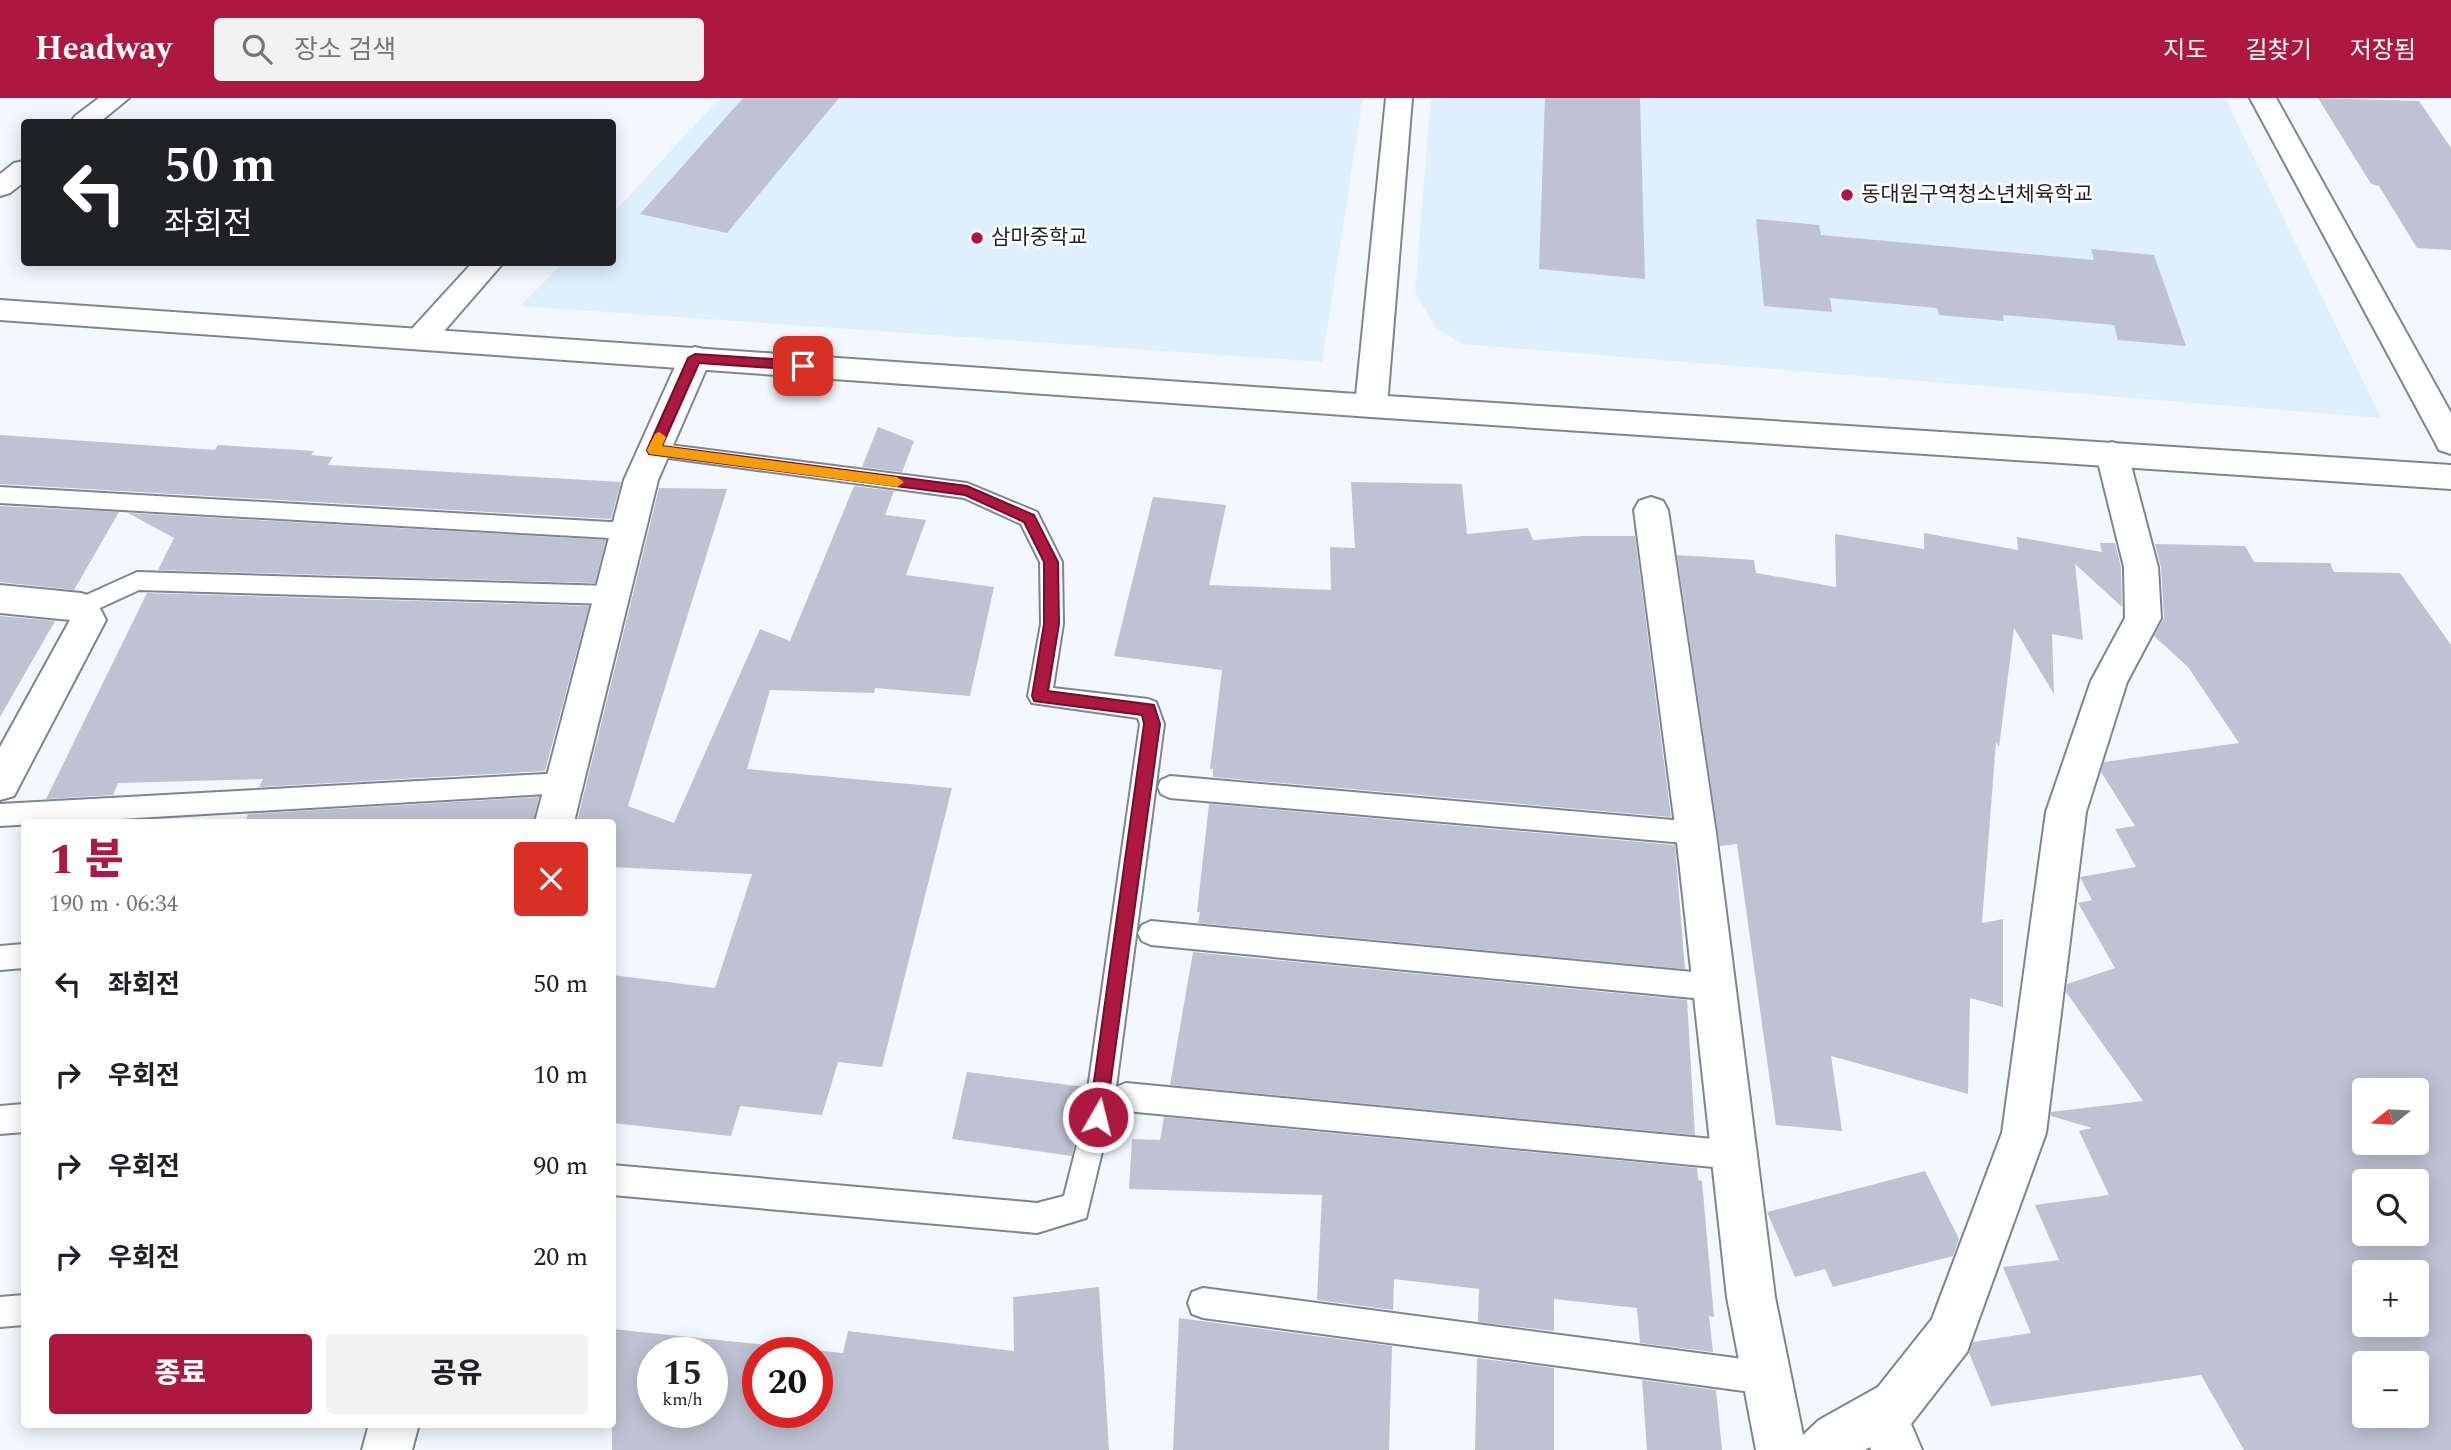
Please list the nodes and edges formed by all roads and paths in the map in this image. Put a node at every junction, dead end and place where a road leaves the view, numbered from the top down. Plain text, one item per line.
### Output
1 (116, 98) edge
2 (1399, 98) edge
3 (2263, 98) edge
4 (88, 119) edge
5 (21, 171) edge
6 (0, 187) edge
7 (486, 266) edge
8 (0, 310) edge
9 (421, 338) junction
10 (695, 358) junction
11 (1371, 406) junction
12 (2451, 442) edge
13 (654, 450) junction
14 (2112, 454) junction
15 (2451, 477) edge
16 (0, 495) edge
17 (1651, 510) dead end
18 (627, 531) junction
19 (611, 595) junction
20 (0, 600) edge
21 (81, 607) junction
22 (564, 783) junction
23 (0, 784) edge
24 (1170, 786) dead end
25 (0, 815) edge
26 (555, 819) edge
27 (1696, 833) junction
28 (1151, 933) dead end
29 (21, 956) edge
30 (0, 958) edge
31 (1714, 987) junction
32 (1126, 1097) dead end
33 (21, 1118) edge
34 (0, 1119) edge
35 (1734, 1155) junction
36 (616, 1180) edge
37 (1203, 1303) dead end
38 (21, 1310) edge
39 (0, 1312) edge
40 (1766, 1378) junction
41 (393, 1428) edge
42 (1888, 1432) edge
43 (387, 1450) edge
44 (1781, 1450) edge
45 (1822, 1450) edge

1 - 4 street
2 - 11 street
3 - 12 street
5 - 6 street
7 - 9 street
8 - 9 street
9 - 10 street
10 - 11 street
10 - 13 street
11 - 14 street
13 - 18 street
13 - 36 lane
14 - 15 street
14 - 42 street
16 - 18 lane
17 - 27 street
18 - 19 street
19 - 21 lane
19 - 22 street
20 - 21 street
21 - 23 street
22 - 25 lane
22 - 26 street
24 - 27 lane
27 - 31 street
28 - 31 lane
29 - 30 lane
31 - 35 street
32 - 35 lane
33 - 34 lane
35 - 40 street
37 - 40 lane
38 - 39 lane
40 - 44 street
41 - 43 street
42 - 45 street

